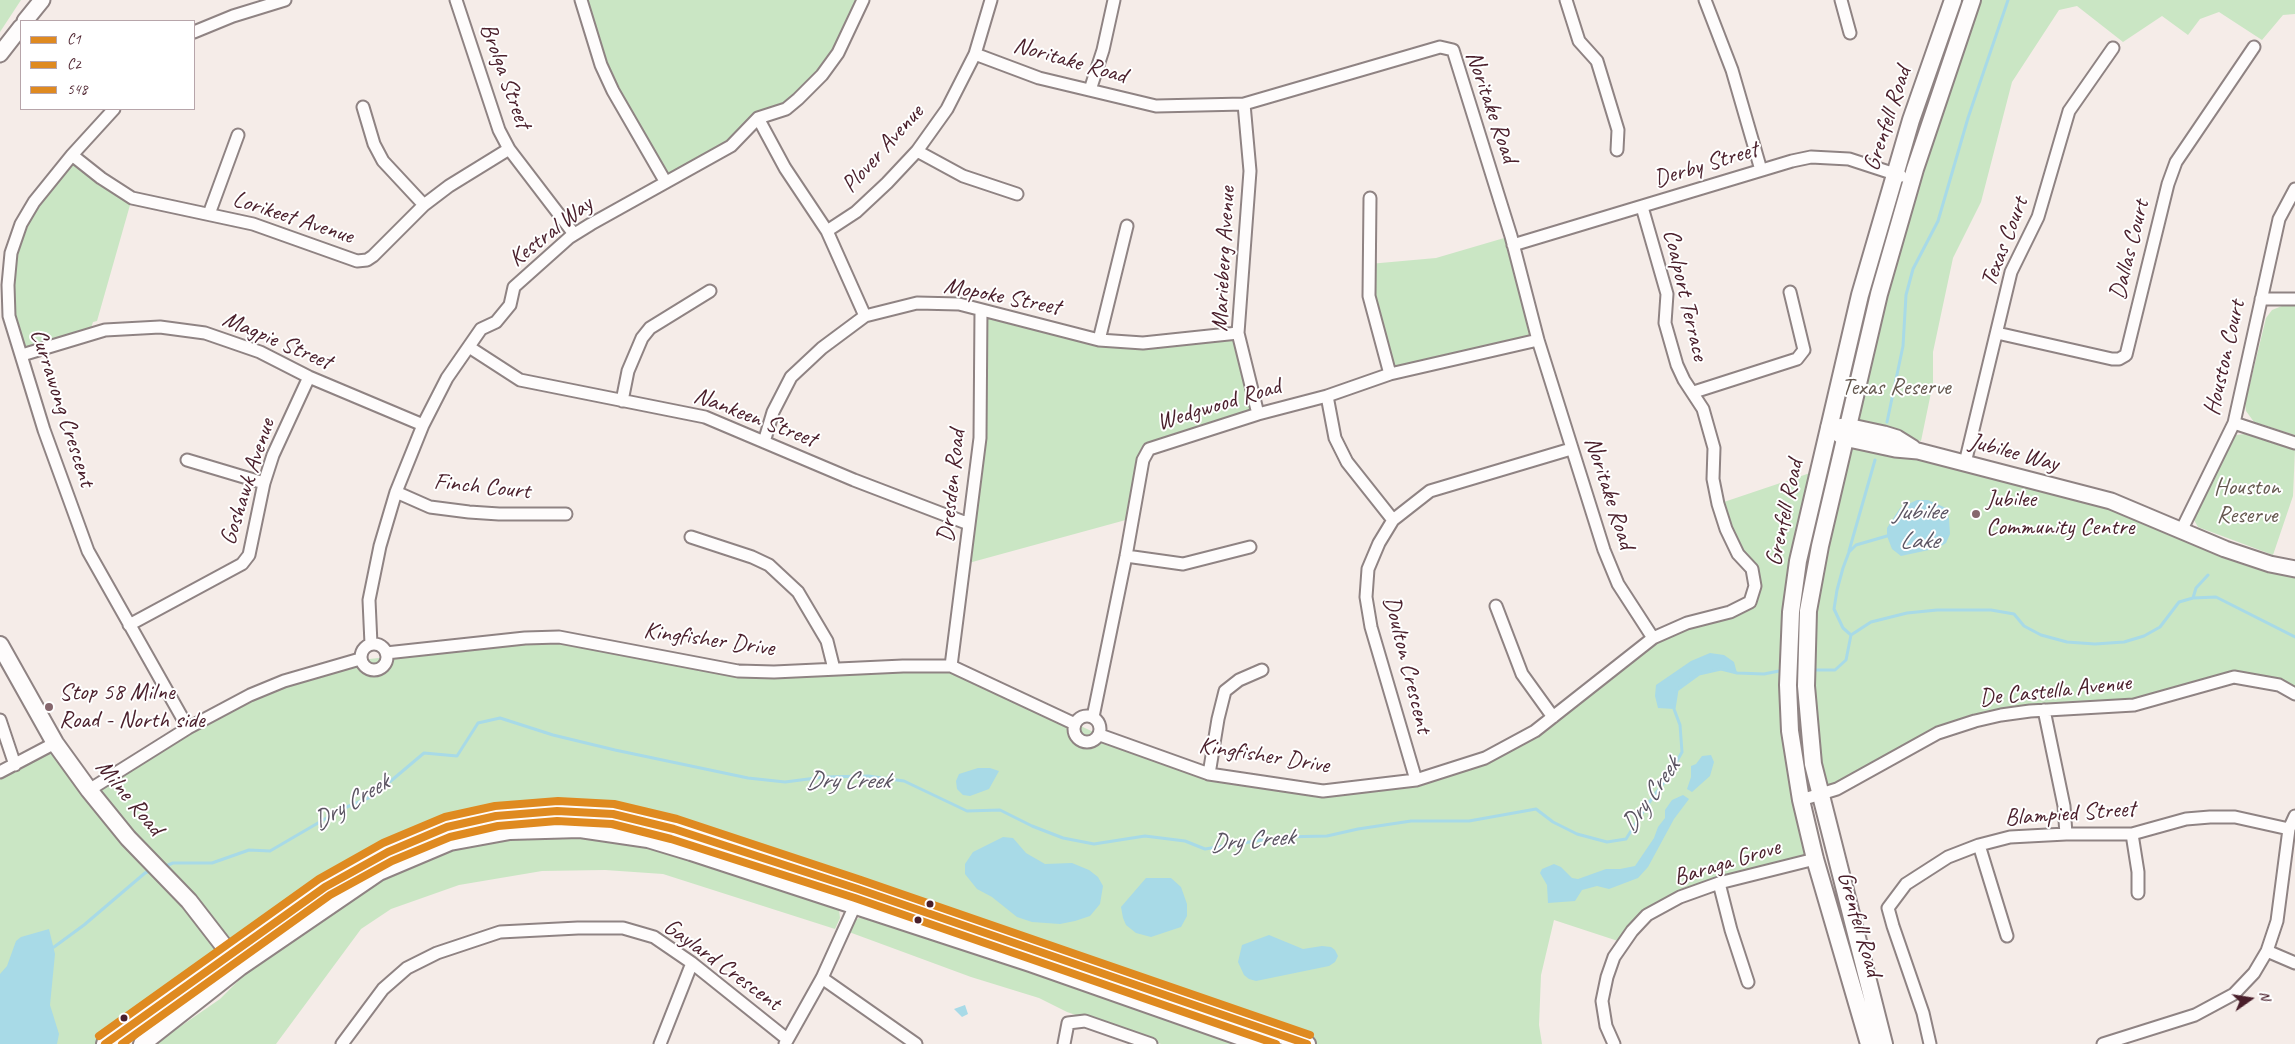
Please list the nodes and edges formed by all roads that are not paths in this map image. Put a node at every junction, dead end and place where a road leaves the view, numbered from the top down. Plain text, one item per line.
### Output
1 (42, 0) edge
2 (285, 0) edge
3 (456, 0) edge
4 (581, 0) edge
5 (863, 0) edge
6 (991, 0) edge
7 (1114, 0) edge
8 (1566, 0) edge
9 (1705, 0) edge
10 (1841, 0) edge
11 (1953, 0) edge
12 (1972, 0) edge
13 (26, 20) edge
14 (20, 27) edge
15 (195, 32) edge
16 (1850, 33) dead end
17 (2254, 47) dead end
18 (2113, 48) dead end
19 (0, 54) edge
20 (975, 54) junction
21 (1090, 90) junction
22 (1244, 104) junction
23 (363, 107) dead end
24 (113, 110) edge
25 (758, 118) junction
26 (238, 135) dead end
27 (509, 149) junction
28 (1618, 150) dead end
29 (917, 151) junction
30 (72, 155) junction
31 (1762, 170) junction
32 (1895, 173) junction
33 (1912, 179) junction
34 (665, 182) junction
35 (2295, 189) edge
36 (1017, 194) dead end
37 (1370, 198) dead end
38 (424, 205) junction
39 (1642, 207) junction
40 (209, 214) junction
41 (1127, 226) dead end
42 (826, 231) junction
43 (574, 234) junction
44 (1513, 245) junction
45 (710, 291) dead end
46 (1790, 292) dead end
47 (2260, 299) junction
48 (2295, 299) edge
49 (981, 310) junction
50 (866, 316) junction
51 (1997, 333) junction
52 (1238, 334) junction
53 (1099, 340) junction
54 (1538, 340) junction
55 (469, 347) junction
56 (22, 354) junction
57 (1390, 374) junction
58 (309, 377) junction
59 (1694, 392) junction
60 (1327, 396) junction
61 (622, 402) junction
62 (1258, 414) junction
63 (2234, 423) junction
64 (423, 425) junction
65 (1829, 427) junction
66 (1846, 432) junction
67 (764, 442) junction
68 (2295, 443) edge
69 (1571, 449) junction
70 (187, 460) dead end
71 (1964, 463) junction
72 (264, 483) junction
73 (396, 492) junction
74 (566, 514) dead end
75 (1393, 520) junction
76 (969, 524) junction
77 (2181, 531) junction
78 (691, 537) dead end
79 (1250, 547) dead end
80 (1126, 556) junction
81 (2295, 569) edge
82 (1496, 606) dead end
83 (129, 625) junction
84 (1654, 638) junction
85 (372, 644) junction
86 (0, 647) edge
87 (386, 653) junction
88 (360, 658) junction
89 (951, 666) junction
90 (834, 669) junction
91 (1262, 670) dead end
92 (2295, 694) edge
93 (2044, 710) junction
94 (1093, 717) junction
95 (1553, 717) junction
96 (0, 720) edge
97 (1075, 724) junction
98 (188, 728) junction
99 (1100, 735) junction
100 (55, 743) junction
101 (15, 765) junction
102 (0, 772) edge
103 (1209, 774) junction
104 (1416, 780) junction
105 (89, 790) junction
106 (1819, 795) junction
107 (1802, 800) junction
108 (2295, 816) edge
109 (2289, 830) junction
110 (2066, 834) junction
111 (2132, 834) junction
112 (1979, 845) junction
113 (1815, 859) junction
114 (1719, 882) junction
115 (862, 890) junction
116 (2138, 893) dead end
117 (855, 907) junction
118 (2007, 936) dead end
119 (2267, 951) junction
120 (236, 961) junction
121 (692, 963) junction
122 (2295, 963) edge
123 (822, 978) junction
124 (1748, 982) dead end
125 (786, 1042) edge
126 (105, 1044) edge
127 (142, 1044) edge
128 (342, 1044) edge
129 (660, 1044) edge
130 (916, 1044) edge
131 (1064, 1044) edge
132 (1151, 1044) edge
133 (1261, 1044) edge
134 (1307, 1044) edge
135 (1614, 1044) edge
136 (1869, 1044) edge
137 (1884, 1044) edge
138 (1930, 1044) edge
139 (2103, 1044) edge

1 - 13 street
2 - 15 street
3 - 27 street, Brolga Street
4 - 34 street
5 - 25 street, Kestral Way
6 - 20 street, Plover Avenue
7 - 21 street
8 - 28 street
9 - 31 street
10 - 16 street
11 - 32 main road, Grenfell Road
12 - 33 main road, Grenfell Road
14 - 19 street
17 - 51 street, Dallas Court
18 - 51 street, Texas Court
20 - 21 street, Noritake Road
20 - 29 street, Plover Avenue
21 - 22 street, Noritake Road
22 - 44 street, Noritake Road
22 - 52 street, Marieberg Avenue
23 - 38 street
24 - 30 street, Currawong Crescent
25 - 34 street, Kestral Way
25 - 42 street
26 - 40 street
27 - 38 street, Lorikeet Avenue
27 - 43 street, Brolga Street
29 - 36 street
29 - 42 street, Plover Avenue
30 - 40 street, Lorikeet Avenue
30 - 56 street, Currawong Crescent
31 - 32 street, Derby Street
31 - 39 street, Derby Street
32 - 33 street, Derby Street
32 - 65 main road, Grenfell Road
33 - 66 main road, Grenfell Road
34 - 43 street, Kestral Way
35 - 47 street, Houston Court
37 - 57 street
38 - 40 street, Lorikeet Avenue
39 - 44 street, Derby Street
39 - 59 street, Coalport Terrace
41 - 53 street
42 - 50 street
43 - 55 street, Kestral Way
44 - 54 street, Noritake Road
45 - 61 street
46 - 59 street
47 - 48 street
47 - 63 street, Houston Court
49 - 50 street, Mopoke Street
49 - 53 street, Mopoke Street
49 - 76 street, Dresden Road
50 - 67 street, Mopoke Street
51 - 71 street, Texas Court
52 - 53 street, Mopoke Street
52 - 62 street, Marieberg Avenue
54 - 57 street, Wedgwood Road
54 - 69 street, Noritake Road
55 - 61 street, Nankeen Street
55 - 64 street, Kestral Way
56 - 58 street, Magpie Street
56 - 83 street, Currawong Crescent
57 - 60 street, Wedgwood Road
58 - 64 street, Magpie Street
58 - 72 street, Goshawk Avenue
59 - 84 street, Coalport Terrace
60 - 62 street, Wedgwood Road
60 - 75 street
61 - 67 street, Nankeen Street
62 - 80 street, Wedgwood Road
63 - 68 street
63 - 77 street, Houston Court
64 - 73 street, Kestral Way
65 - 66 street, Jubilee Way
65 - 107 main road, Grenfell Road
66 - 71 street, Jubilee Way
66 - 106 main road, Grenfell Road
67 - 76 street, Nankeen Street
69 - 75 street, Doulton Crescent
69 - 84 street, Noritake Road
70 - 72 street
71 - 77 street, Jubilee Way
72 - 83 street, Goshawk Avenue
73 - 74 street, Finch Court
73 - 85 street, Kestral Way
75 - 104 street, Doulton Crescent
76 - 89 street, Dresden Road
77 - 81 street, Jubilee Way
78 - 90 street
79 - 80 street
80 - 94 street, Wedgwood Road
82 - 95 street
83 - 98 street, Currawong Crescent
84 - 95 street, Kingfisher Drive
85 - 87 street
85 - 88 street
86 - 100 main road, Milne Road
87 - 88 street
87 - 90 street, Kingfisher Drive
88 - 98 street
89 - 90 street, Kingfisher Drive
89 - 97 street, Kingfisher Drive
91 - 103 street
92 - 93 street, De Castella Avenue
93 - 106 street, De Castella Avenue
93 - 110 street
94 - 97 street
94 - 99 street
95 - 104 street, Kingfisher Drive
96 - 101 street
97 - 99 street
98 - 105 street
99 - 103 street, Kingfisher Drive
100 - 101 street
100 - 105 main road, Milne Road
101 - 102 street
103 - 104 street, Kingfisher Drive
105 - 120 main road, Milne Road
106 - 107 street, De Castella Avenue
106 - 137 main road, Grenfell Road
107 - 113 main road, Grenfell Road
108 - 109 street
109 - 111 street, Blampied Street
109 - 119 street
110 - 111 street, Blampied Street
110 - 112 street, Blampied Street
111 - 116 street
112 - 118 street
112 - 138 street, Blampied Street
113 - 114 street, Baraga Grove
113 - 136 main road, Grenfell Road
114 - 124 street
114 - 135 street, Baraga Grove
115 - 117 street
115 - 120 main road
115 - 134 main road
117 - 120 main road
117 - 123 street
117 - 133 main road
119 - 122 street
119 - 139 street
120 - 126 main road
120 - 127 main road
121 - 125 street, Gaylard Crescent
121 - 128 street, Gaylard Crescent
121 - 129 street
123 - 125 street
123 - 130 street
131 - 132 street

